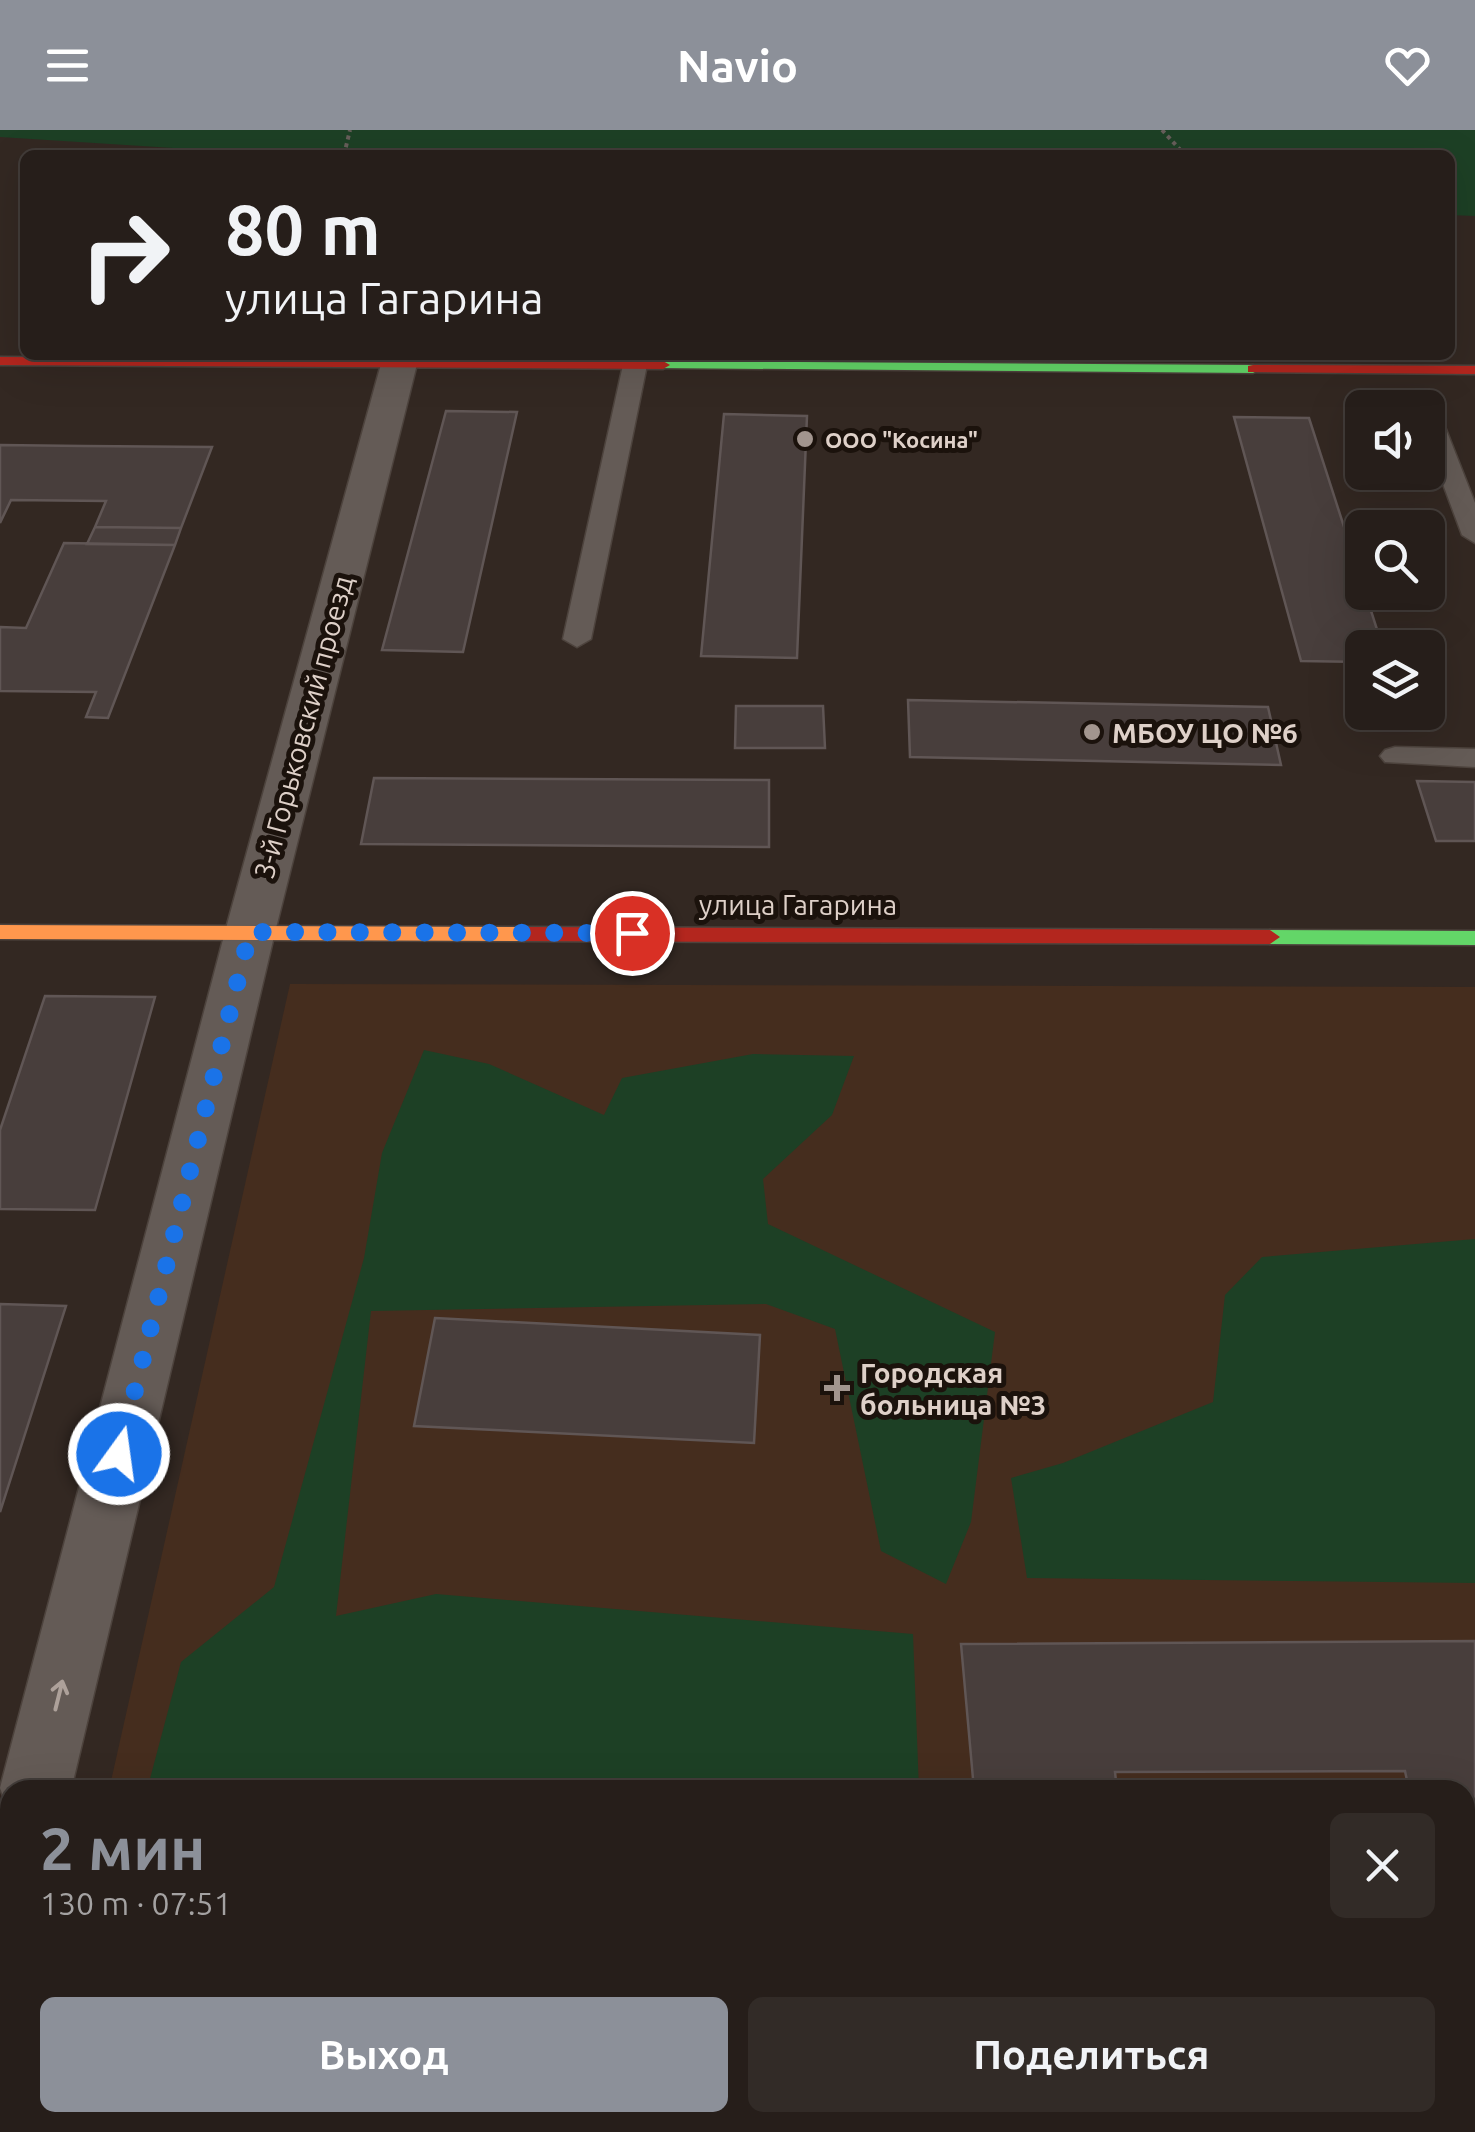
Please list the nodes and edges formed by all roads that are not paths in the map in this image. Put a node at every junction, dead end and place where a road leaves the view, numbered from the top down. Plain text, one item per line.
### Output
1 (462, 360) edge
2 (0, 361) edge
3 (399, 364) junction
4 (635, 365) junction
5 (1475, 370) edge
6 (1445, 458) edge
7 (1475, 534) edge
8 (577, 639) dead end
9 (1395, 756) dead end
10 (1475, 758) edge
11 (0, 932) edge
12 (250, 932) junction
13 (1475, 938) edge
14 (38, 1780) edge

1 - 3 street
1 - 4 street
2 - 3 street
3 - 12 street, 3-й Горьковский проезд
4 - 5 street
4 - 8 lane
6 - 7 lane
9 - 10 lane
11 - 12 street, улица Гагарина
12 - 13 street, улица Гагарина
14 -> 12 street, 3-й Горьковский проезд

